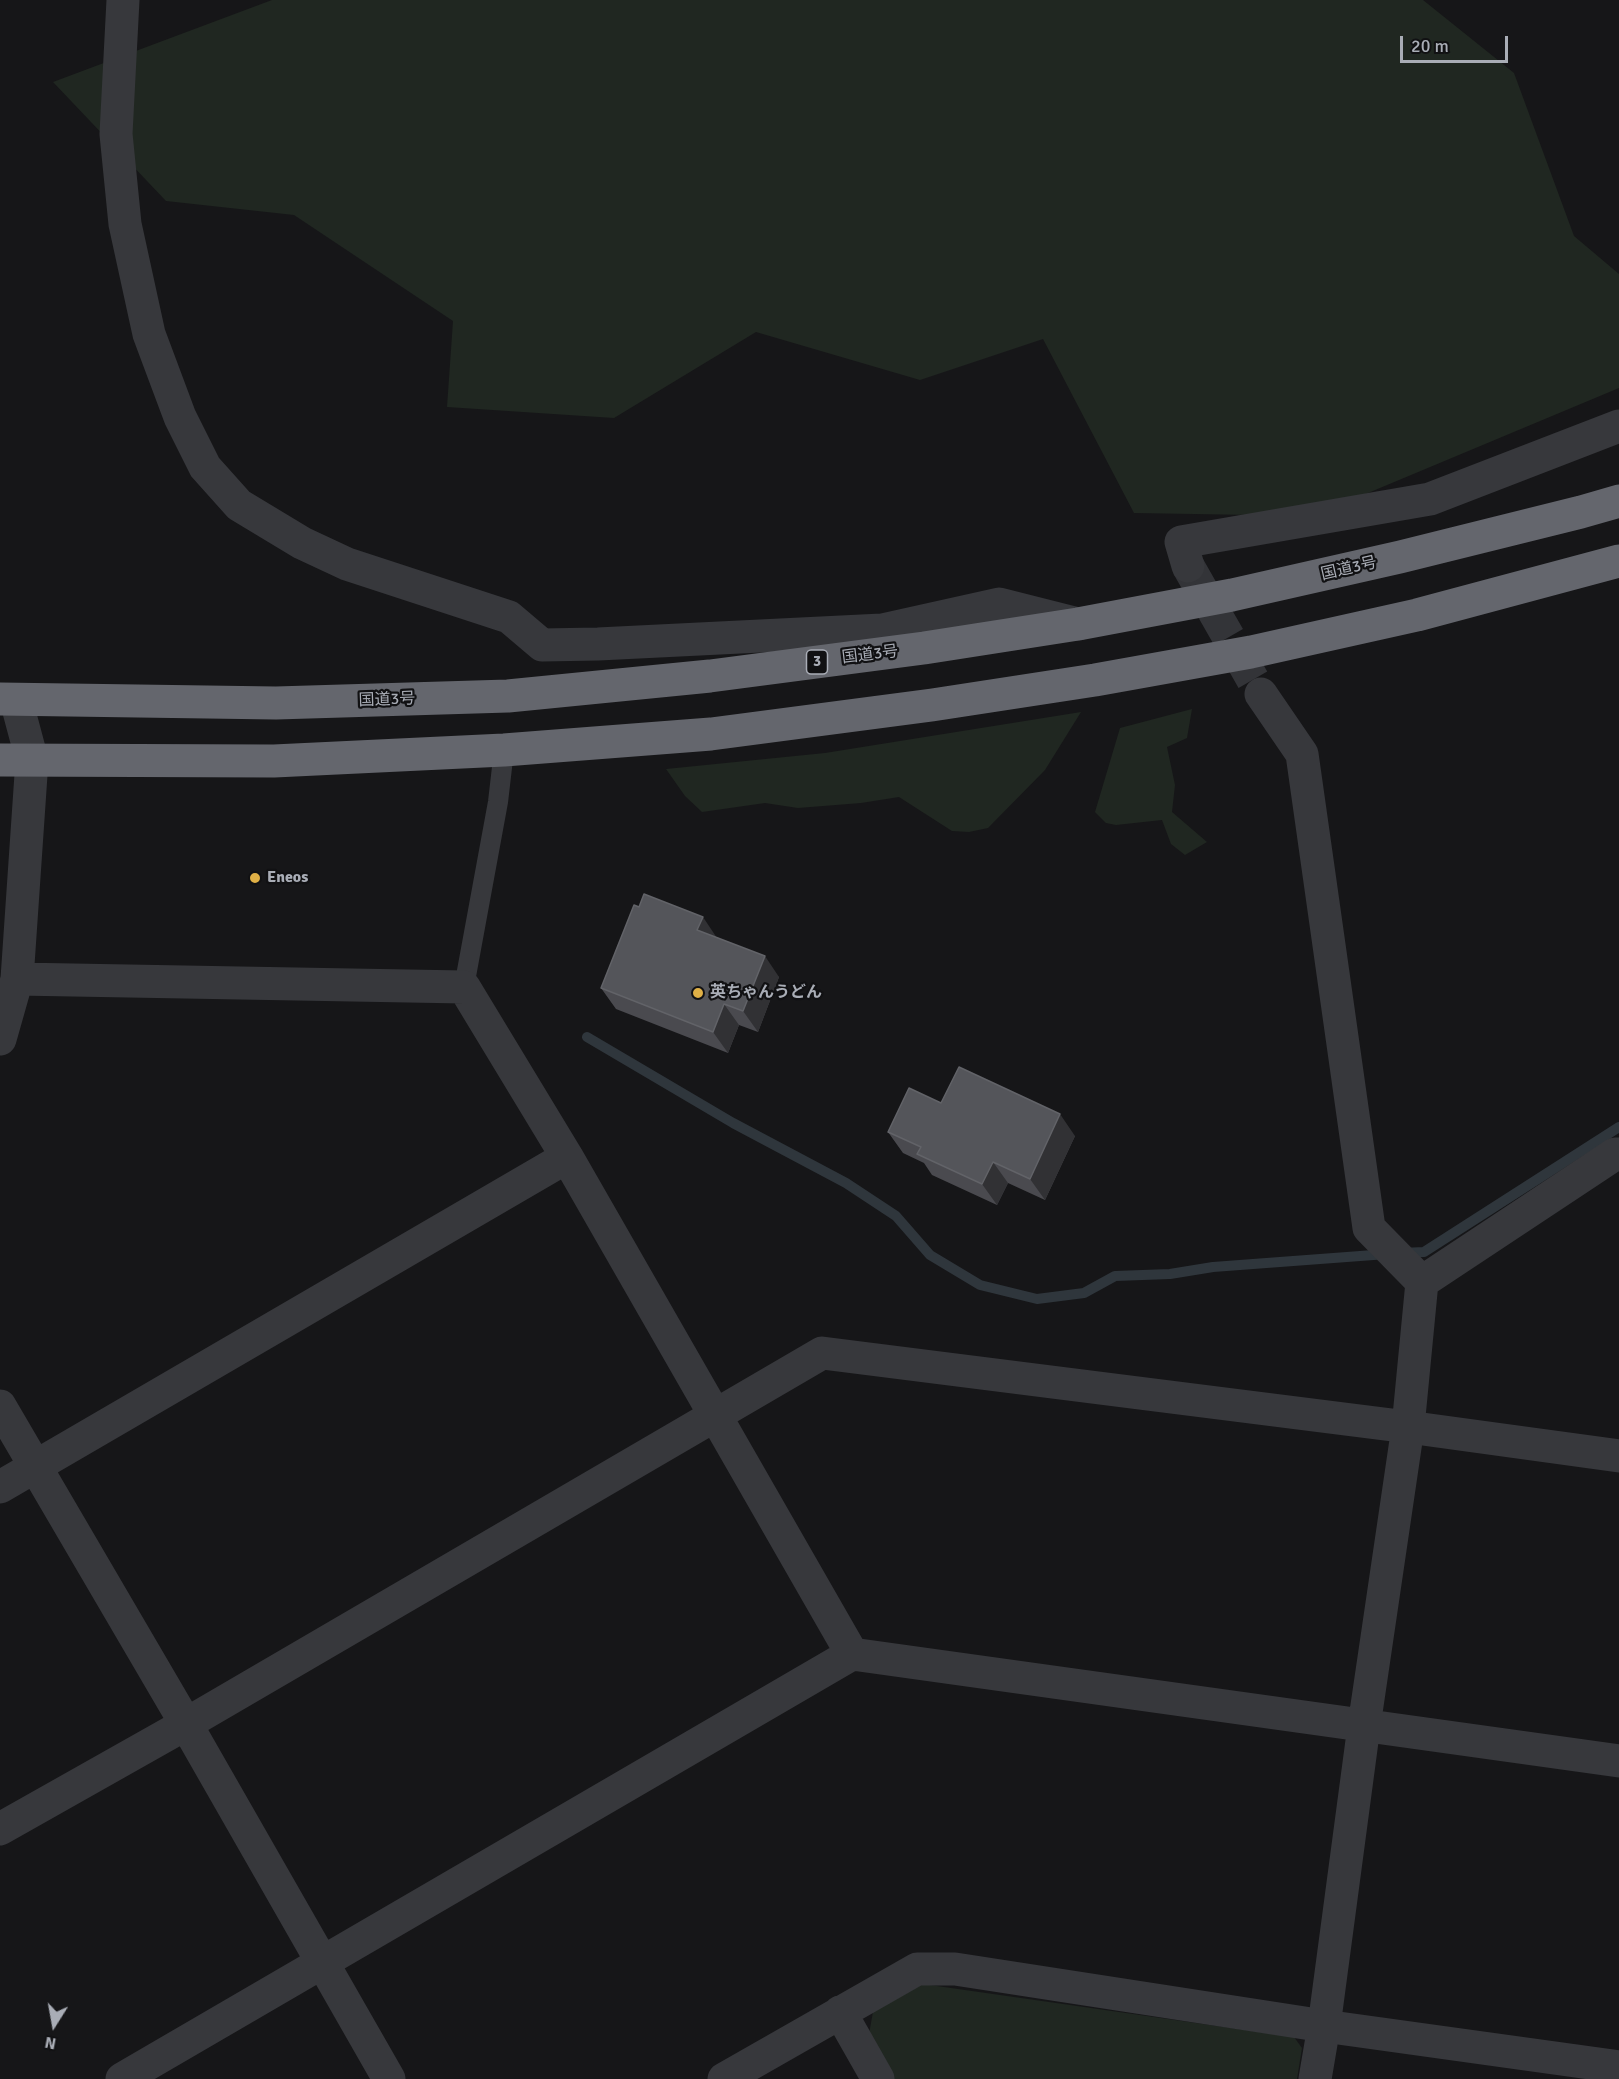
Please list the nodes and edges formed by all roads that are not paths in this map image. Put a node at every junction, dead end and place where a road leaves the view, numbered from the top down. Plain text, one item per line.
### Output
1 (123, 0) edge
2 (1619, 426) edge
3 (1619, 501) edge
4 (1619, 561) edge
5 (1188, 567) tunnel mouth
6 (1078, 624) junction
7 (1261, 694) tunnel mouth
8 (8, 699) edge
9 (504, 750) junction
10 (0, 760) edge
11 (32, 760) junction
12 (17, 979) junction
13 (464, 987) junction
14 (0, 1039) edge
15 (1619, 1154) edge
16 (567, 1157) junction
17 (1422, 1282) junction
18 (0, 1406) edge
19 (716, 1415) junction
20 (1408, 1427) junction
21 (1619, 1456) edge
22 (35, 1467) junction
23 (0, 1487) edge
24 (852, 1654) junction
25 (186, 1724) junction
26 (1364, 1726) junction
27 (1619, 1761) edge
28 (0, 1829) edge
29 (323, 1963) junction
30 (840, 2012) junction
31 (1324, 2026) junction
32 (1619, 2067) edge
33 (122, 2079) edge
34 (389, 2079) edge
35 (724, 2079) edge
36 (878, 2079) edge
37 (1315, 2079) edge

1 - 6 street
2 - 5 street
3 - 6 highway, 国道3号 / 3
4 - 9 highway
6 - 8 highway, 国道3号 / 3
7 - 17 street
8 - 11 street
9 - 11 highway
9 - 13 lane
10 - 11 highway
11 - 12 street
12 - 13 street
12 - 14 street
13 - 16 street
15 - 17 street
16 - 19 street
16 - 22 street
17 - 20 street
18 - 22 street
19 - 20 street
19 - 24 street
19 - 25 street
20 - 21 street
20 - 26 street
22 - 23 street
22 - 25 street
24 - 26 street
24 - 29 street
25 - 28 street
25 - 29 street
26 - 27 street
26 - 31 street
29 - 33 street
29 - 34 street
30 - 31 street
30 - 35 street
30 - 36 street
31 - 32 street
31 - 37 street

